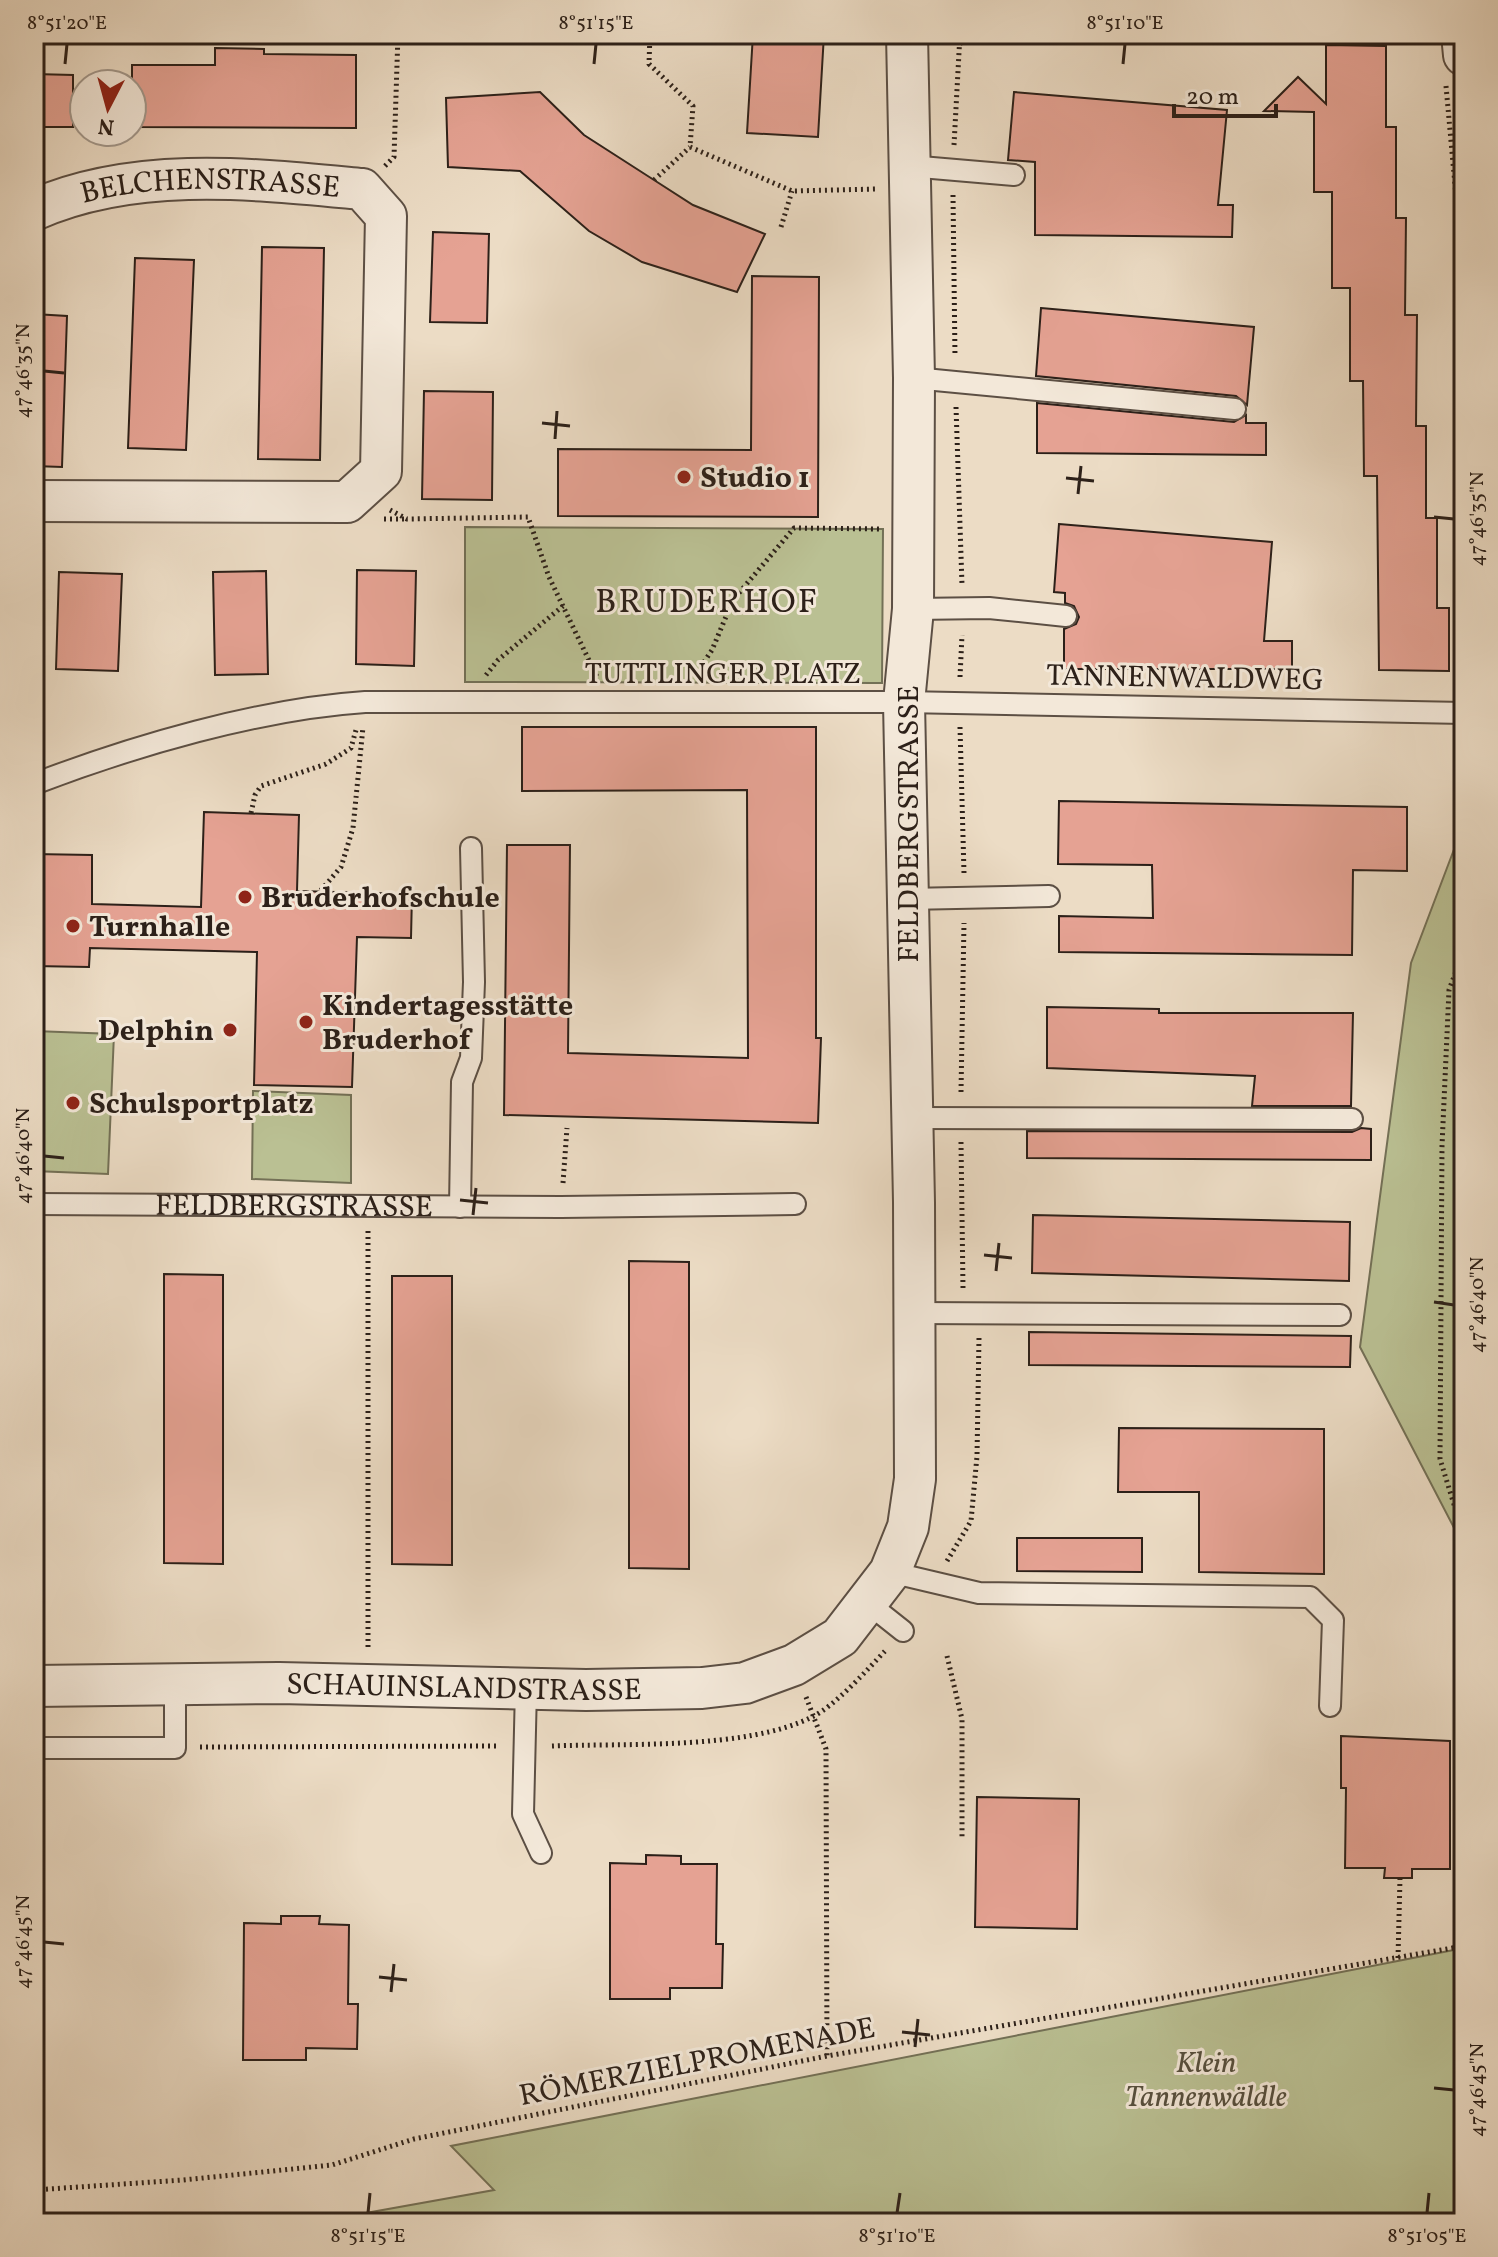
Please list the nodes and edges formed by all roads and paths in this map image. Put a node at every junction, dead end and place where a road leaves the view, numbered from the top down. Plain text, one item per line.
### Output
1 (398, 34) edge
2 (650, 34) edge
3 (907, 34) edge
4 (970, 34) edge
5 (1462, 34) edge
6 (960, 44) dead end
7 (1455, 68) edge
8 (690, 147) junction
9 (1014, 175) dead end
10 (910, 177) junction
11 (654, 180) dead end
12 (362, 189) junction
13 (792, 191) junction
14 (34, 210) edge
15 (781, 227) dead end
16 (1464, 284) edge
17 (914, 378) junction
18 (1235, 409) dead end
19 (356, 494) junction
20 (34, 501) edge
21 (913, 528) junction
22 (563, 606) junction
23 (913, 609) junction
24 (1066, 616) dead end
25 (365, 702) junction
26 (904, 702) junction
27 (465, 703) junction
28 (609, 703) junction
29 (676, 703) junction
30 (1464, 713) edge
31 (34, 784) edge
32 (251, 813) dead end
33 (471, 848) dead end
34 (1049, 896) dead end
35 (907, 899) junction
36 (309, 904) dead end
37 (1464, 950) edge
38 (913, 1118) junction
39 (1352, 1119) dead end
40 (567, 1128) dead end
41 (34, 1204) edge
42 (795, 1204) dead end
43 (368, 1206) junction
44 (460, 1207) junction
45 (561, 1207) junction
46 (914, 1313) junction
47 (1340, 1315) dead end
48 (1464, 1537) edge
49 (880, 1588) junction
50 (903, 1631) dead end
51 (947, 1656) dead end
52 (794, 1665) junction
53 (175, 1684) junction
54 (368, 1685) junction
55 (34, 1686) edge
56 (526, 1688) junction
57 (1330, 1706) dead end
58 (34, 1748) edge
59 (962, 1838) dead end
60 (541, 1853) dead end
61 (1400, 1878) dead end
62 (1464, 1946) edge
63 (1398, 1958) junction
64 (827, 2056) junction
65 (34, 2190) edge

1 - 12 path
2 - 8 path
3 - 10 street, FELDBERGSTRASSE
4 - 6 path
5 - 7 street
7 - 16 path
8 - 11 path
8 - 13 path
9 - 10 lane
10 - 13 path
10 - 17 street, FELDBERGSTRASSE
12 - 14 street, BELCHENSTRASSE
12 - 19 street, BELCHENSTRASSE
13 - 15 path
17 - 18 lane
17 - 21 street, FELDBERGSTRASSE
19 - 20 street
19 - 22 path
21 - 23 street, FELDBERGSTRASSE
21 - 29 path
22 - 27 path
22 - 28 path
23 - 24 lane
23 - 26 street, FELDBERGSTRASSE
25 - 27 lane, TUTTLINGER PLATZ
25 - 31 lane, TUTTLINGER PLATZ
25 - 32 path
25 - 36 path
26 - 29 lane, TUTTLINGER PLATZ
26 - 30 lane, TANNENWALDWEG
26 - 35 street, FELDBERGSTRASSE
27 - 28 lane, TUTTLINGER PLATZ
28 - 29 lane, TUTTLINGER PLATZ
33 - 44 lane
34 - 35 lane
35 - 38 street, FELDBERGSTRASSE
37 - 48 path
38 - 39 lane
38 - 46 street, FELDBERGSTRASSE
40 - 45 path
41 - 43 lane, FELDBERGSTRASSE
42 - 45 lane, FELDBERGSTRASSE
43 - 44 lane, FELDBERGSTRASSE
43 - 54 path
44 - 45 lane, FELDBERGSTRASSE
46 - 47 lane
46 - 49 street, FELDBERGSTRASSE
49 - 50 lane
49 - 52 street, SCHAUINSLANDSTRASSE
49 - 57 lane
51 - 59 path
52 - 56 street, SCHAUINSLANDSTRASSE
52 - 64 path
53 - 54 street, SCHAUINSLANDSTRASSE
53 - 55 street, SCHAUINSLANDSTRASSE
53 - 58 lane
54 - 56 street, SCHAUINSLANDSTRASSE
56 - 60 lane
61 - 63 path
62 - 63 path, RÖMERZIELPROMENADE
63 - 64 path, RÖMERZIELPROMENADE
64 - 65 path, RÖMERZIELPROMENADE

